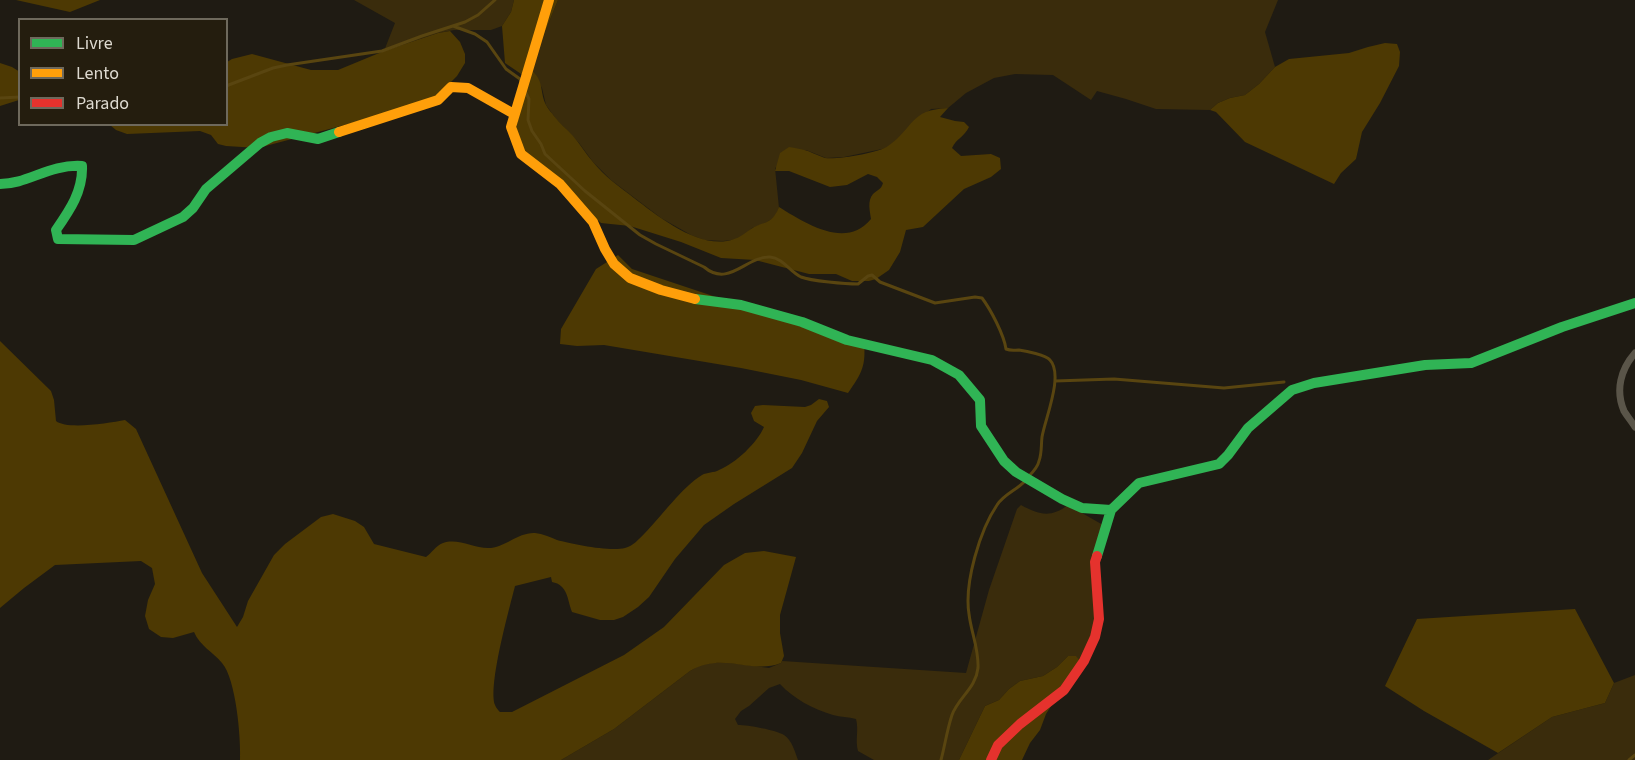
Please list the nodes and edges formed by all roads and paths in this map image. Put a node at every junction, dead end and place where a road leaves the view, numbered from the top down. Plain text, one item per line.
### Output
1 (549, 0) edge
2 (514, 114) junction
3 (0, 184) edge
4 (1635, 303) edge
5 (1635, 353) edge
6 (1635, 427) edge
7 (1111, 510) junction
8 (992, 760) edge

1 - 2 street
2 - 3 street
2 - 7 street
4 - 7 street
5 - 6 street
7 - 8 street

